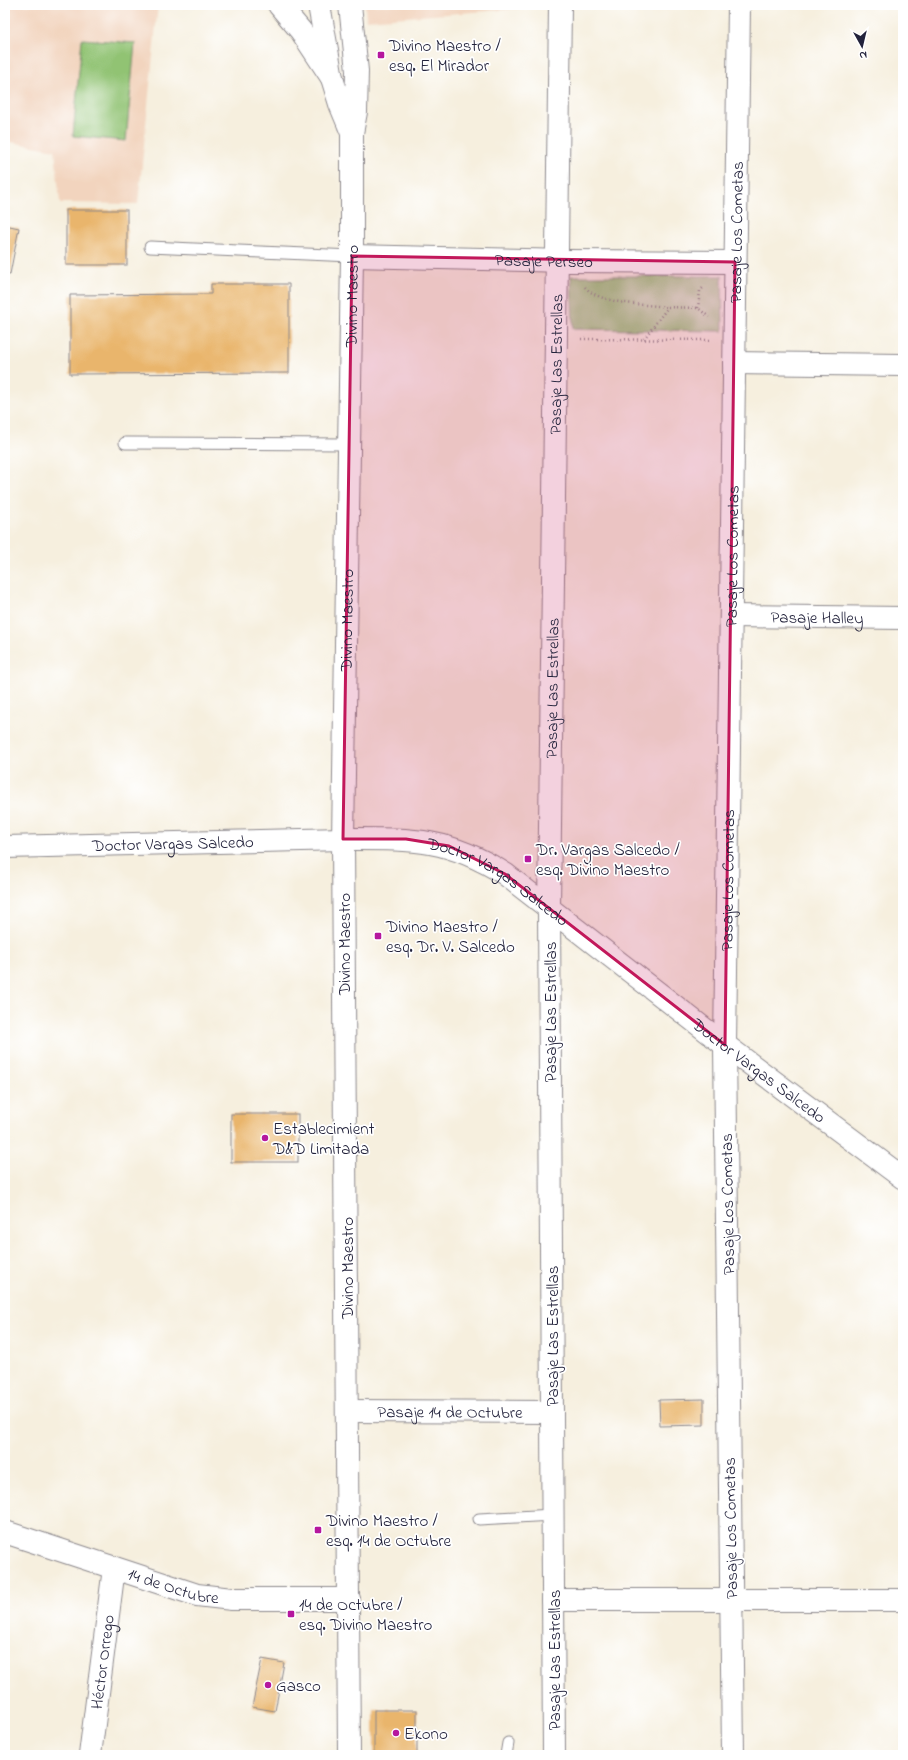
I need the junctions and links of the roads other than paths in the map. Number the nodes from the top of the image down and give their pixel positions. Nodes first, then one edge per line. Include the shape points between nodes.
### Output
1 (279, 5) edge
2 (319, 5) edge
3 (350, 5) edge
4 (560, 5) edge
5 (739, 5) edge
6 (332, 78) junction
7 (352, 133) junction
8 (150, 247) dead end
9 (352, 256) junction
10 (562, 261) junction
11 (735, 262) junction
12 (734, 363) junction
13 (903, 365) edge
14 (126, 443) dead end
15 (350, 444) junction
16 (730, 616) junction
17 (903, 618) edge
18 (344, 839) junction
19 (5, 846) edge
20 (549, 908) junction
21 (725, 1045) junction
22 (903, 1178) edge
23 (348, 1411) junction
24 (552, 1412) junction
25 (553, 1515) junction
26 (479, 1519) dead end
27 (5, 1532) edge
28 (114, 1568) junction
29 (349, 1599) junction
30 (553, 1600) junction
31 (731, 1600) junction
32 (903, 1600) edge
33 (508, 1743) dead end
34 (90, 1755) edge
35 (349, 1755) edge
36 (506, 1755) edge
37 (554, 1755) edge
38 (733, 1755) edge

1 - 6 street via 301,31
2 - 6 street, Divino Maestro
3 - 7 street, Divino Maestro via 357,71 356,112
4 - 10 street, Pasaje Las Estrellas
5 - 11 street, Pasaje Los Cometas
6 - 7 street, Divino Maestro
7 - 9 street, Divino Maestro
8 - 9 lane
9 - 10 street, Pasaje Perseo
9 - 15 street, Divino Maestro
10 - 11 street, Pasaje Perseo
10 - 20 street, Pasaje Las Estrellas via 556,338
11 - 12 street, Pasaje Los Cometas via 731,340
12 - 13 street
12 - 16 street, Pasaje Los Cometas
14 - 15 lane
15 - 18 street, Divino Maestro
16 - 17 street, Pasaje Halley
16 - 21 street, Pasaje Los Cometas
18 - 19 street, Doctor Vargas Salcedo
18 - 20 street, Doctor Vargas Salcedo via 427,841 449,846 494,867
18 - 23 street, Divino Maestro
20 - 21 street, Doctor Vargas Salcedo
20 - 24 street, Pasaje Las Estrellas
21 - 22 street, Doctor Vargas Salcedo
21 - 31 street, Pasaje Los Cometas
23 - 24 street, Pasaje 14 de Octubre
23 - 29 street, Divino Maestro
24 - 25 street, Pasaje Las Estrellas
25 - 26 lane
25 - 30 street, Pasaje Las Estrellas
27 - 28 street, 14 de Octubre
28 - 29 street, 14 de Octubre via 169,1587 215,1598
28 - 34 street, Héctor Orrego
29 - 35 street, Divino Maestro
30 - 31 street
30 - 37 street, Pasaje Las Estrellas
31 - 32 street
31 - 38 street, Pasaje Los Cometas
33 - 36 lane

